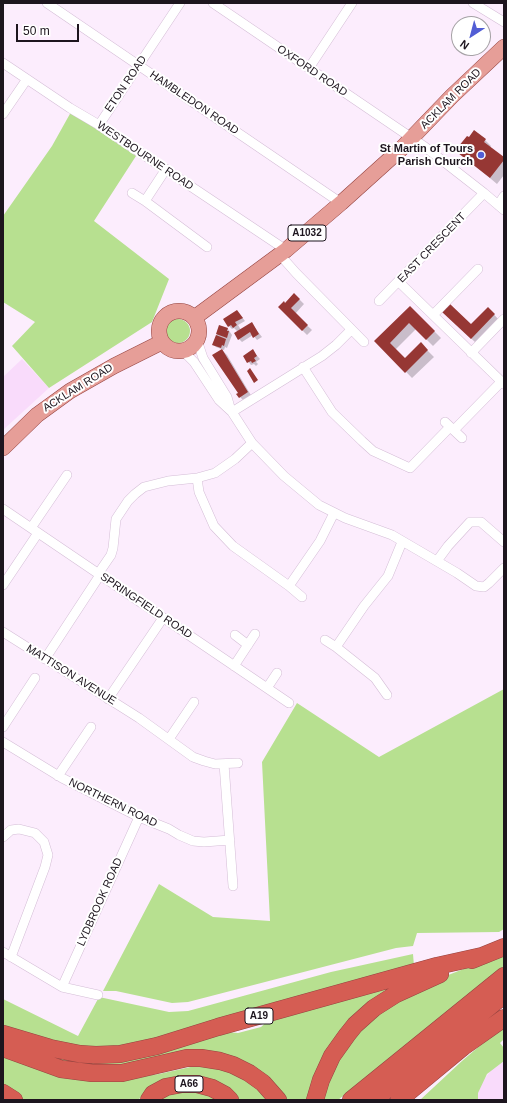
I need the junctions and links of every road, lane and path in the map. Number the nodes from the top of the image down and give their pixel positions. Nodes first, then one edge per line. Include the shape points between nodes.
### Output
1 (48, 3) edge
2 (180, 3) edge
3 (213, 3) edge
4 (352, 3) edge
5 (473, 3) edge
6 (504, 22) edge
7 (504, 47) edge
8 (3, 63) edge
9 (138, 64) junction
10 (309, 68) junction
11 (27, 79) junction
12 (3, 114) edge
13 (99, 125) junction
14 (412, 138) junction
15 (166, 169) junction
16 (132, 193) dead end
17 (484, 193) junction
18 (504, 196) edge
19 (144, 201) junction
20 (341, 203) junction
21 (501, 207) edge
22 (206, 247) dead end
23 (283, 253) junction
24 (478, 269) dead end
25 (399, 282) junction
26 (379, 301) dead end
27 (433, 315) junction
28 (194, 318) junction
29 (504, 319) edge
30 (351, 330) junction
31 (197, 340) junction
32 (162, 342) junction
33 (364, 342) dead end
34 (183, 351) junction
35 (471, 353) junction
36 (303, 367) junction
37 (502, 383) edge
38 (232, 412) junction
39 (450, 426) junction
40 (462, 438) dead end
41 (252, 442) junction
42 (3, 448) edge
43 (67, 475) dead end
44 (197, 478) junction
45 (3, 509) edge
46 (334, 513) junction
47 (34, 530) junction
48 (402, 542) junction
49 (504, 542) edge
50 (437, 561) junction
51 (504, 568) edge
52 (99, 575) junction
53 (3, 585) edge
54 (288, 586) junction
55 (302, 597) dead end
56 (163, 618) junction
57 (3, 632) edge
58 (255, 634) dead end
59 (235, 635) dead end
60 (326, 640) dead end
61 (248, 645) junction
62 (336, 647) junction
63 (45, 659) junction
64 (234, 666) junction
65 (277, 673) dead end
66 (35, 678) dead end
67 (267, 688) junction
68 (387, 695) dead end
69 (108, 699) junction
70 (194, 702) dead end
71 (289, 703) dead end
72 (3, 727) edge
73 (91, 728) dead end
74 (169, 739) junction
75 (3, 742) edge
76 (238, 763) dead end
77 (224, 764) junction
78 (58, 776) junction
79 (138, 817) junction
80 (3, 837) edge
81 (230, 840) junction
82 (232, 886) dead end
83 (504, 946) edge
84 (7, 955) edge
85 (482, 956) junction
86 (504, 976) edge
87 (62, 987) junction
88 (98, 995) dead end
89 (504, 995) edge
90 (504, 1019) edge
91 (3, 1034) edge
92 (3, 1048) edge
93 (3, 1093) edge
94 (277, 1098) edge
95 (14, 1100) edge
96 (149, 1100) edge
97 (230, 1100) edge
98 (315, 1100) edge
99 (351, 1100) edge
100 (374, 1100) edge
101 (399, 1100) edge
102 (415, 1100) edge

1 - 9 street, HAMBLEDON ROAD
2 - 9 street, ETON ROAD
3 - 10 street, OXFORD ROAD
4 - 10 street
5 - 6 street
7 - 14 main road, ACKLAM ROAD / A1032
8 - 11 street, WESTBOURNE ROAD
9 - 13 street, ETON ROAD
9 - 20 street, HAMBLEDON ROAD
10 - 14 street, OXFORD ROAD
11 - 12 street
11 - 13 street, WESTBOURNE ROAD
13 - 15 street, WESTBOURNE ROAD
14 - 17 street, OXFORD ROAD
14 - 20 main road, ACKLAM ROAD / A1032
15 - 19 street
15 - 23 street, WESTBOURNE ROAD
16 - 19 street
17 - 21 street, OXFORD ROAD
17 - 25 street, EAST CRESCENT
18 - 21 street
19 - 22 street
20 - 23 main road, ACKLAM ROAD / A1032
23 - 28 main road, ACKLAM ROAD / A1032
23 - 30 street, WESTBOURNE ROAD via 296,273
24 - 27 street
25 - 26 street, EAST CRESCENT
25 - 27 street
27 - 35 street
28 - 31 main road via 199,329
28 - 32 main road via 183,312 170,313 159,329
29 - 35 street
30 - 33 street, WESTBOURNE ROAD
30 - 36 street via 336,345
31 - 34 main road via 194,345
31 - 38 street via 203,358 227,397
32 - 34 main road via 171,349
32 - 42 main road, ACKLAM ROAD via 70,391 37,414
34 - 38 street
35 - 37 street
36 - 38 street
36 - 39 street via 332,412 356,436 373,451 410,468
37 - 39 street
38 - 41 street
39 - 40 street
41 - 44 street via 235,459 215,473
41 - 46 street via 284,476 319,505
43 - 47 street
44 - 52 street via 144,487 128,501 116,519 111,555
44 - 54 street via 199,492 214,526 233,546
45 - 47 street, SPRINGFIELD ROAD
46 - 48 street via 392,535
46 - 54 street via 320,541
47 - 52 street, SPRINGFIELD ROAD
47 - 53 street
48 - 50 street
48 - 62 street via 388,576
49 - 50 street via 481,522 470,522
50 - 51 street via 476,586 484,587
52 - 56 street, SPRINGFIELD ROAD
52 - 63 street
54 - 55 street
56 - 64 street, SPRINGFIELD ROAD
56 - 69 street
57 - 63 street, MATTISON AVENUE
58 - 61 street
59 - 61 street
60 - 62 street
61 - 64 street
62 - 68 street via 375,678
63 - 69 street, MATTISON AVENUE
64 - 67 street, SPRINGFIELD ROAD
65 - 67 street
66 - 72 street
67 - 71 street, SPRINGFIELD ROAD
69 - 74 street, MATTISON AVENUE
70 - 74 street
73 - 78 street
74 - 77 street, MATTISON AVENUE via 193,757
75 - 78 street, NORTHERN ROAD
76 - 77 street, MATTISON AVENUE
77 - 81 street
78 - 79 street, NORTHERN ROAD
79 - 81 street, NORTHERN ROAD via 193,841
79 - 87 street, LYDBROOK ROAD
80 - 84 street via 11,830 19,829 36,833 44,842 48,855
81 - 82 street
83 - 85 highway, A19
84 - 87 street
85 - 91 highway, A19 via 437,966 157,1046 120,1054 80,1054
85 - 98 highway, A19 via 407,988 374,1008 347,1035 336,1051 326,1068
86 - 99 highway
87 - 88 street
89 - 100 highway
90 - 101 highway via 463,1047
90 - 102 highway
92 - 94 highway via 60,1068 92,1073 122,1073 187,1058 220,1061 249,1073
93 - 95 highway
96 - 97 highway, A66 via 153,1094 166,1087 197,1084 212,1088

